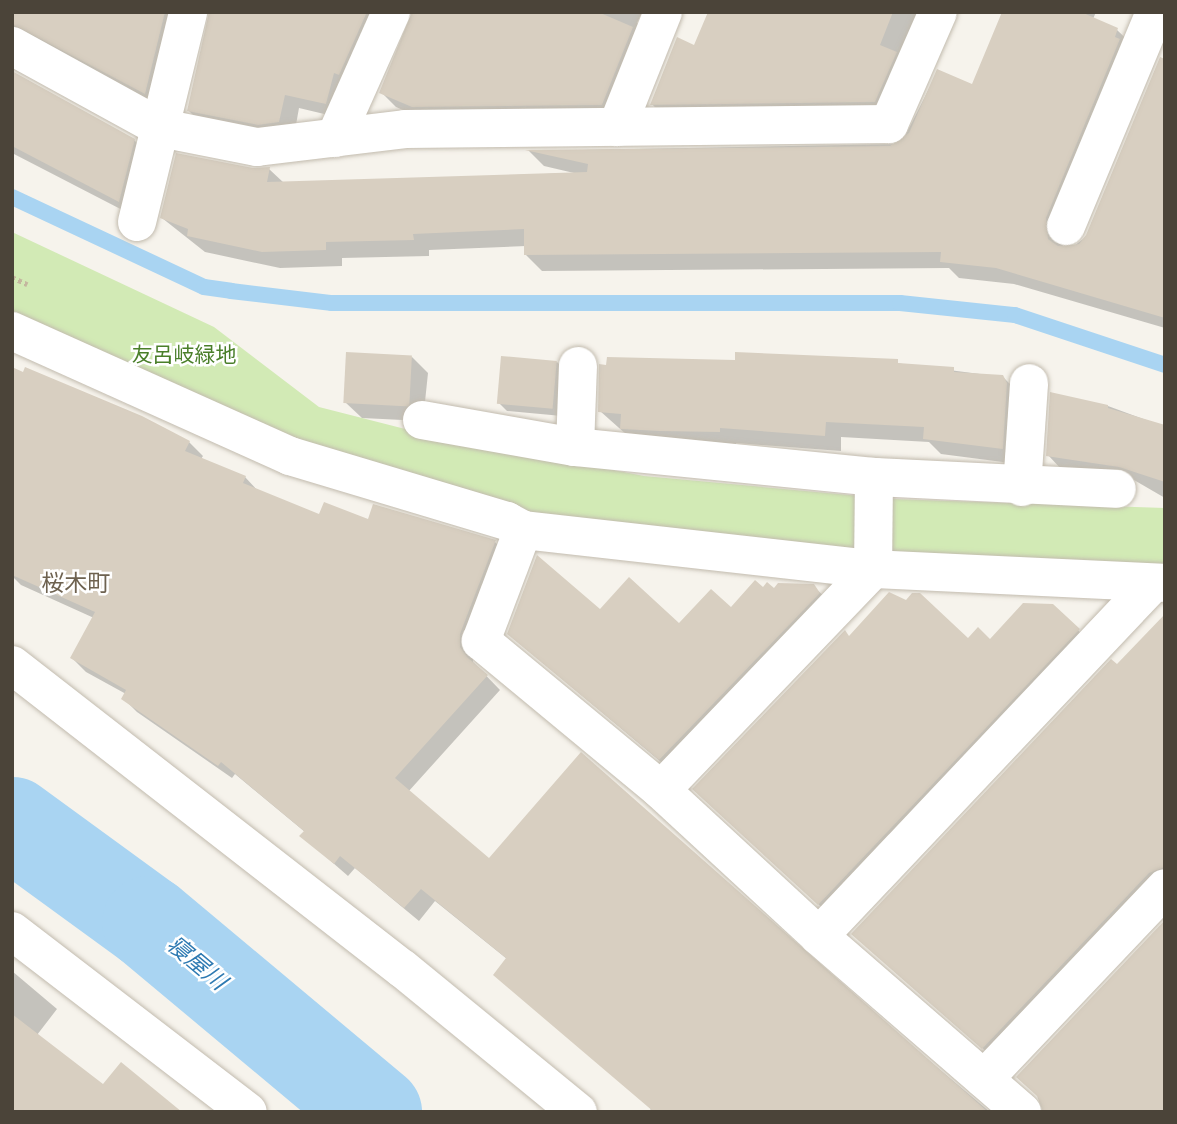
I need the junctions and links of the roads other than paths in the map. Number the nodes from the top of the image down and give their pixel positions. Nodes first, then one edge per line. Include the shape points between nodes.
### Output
1 (188, 12) edge
2 (391, 12) edge
3 (663, 12) edge
4 (938, 12) edge
5 (1155, 12) edge
6 (12, 46) edge
7 (617, 127) junction
8 (161, 128) junction
9 (335, 138) junction
10 (137, 222) dead end
11 (1066, 226) dead end
12 (12, 331) edge
13 (578, 366) dead end
14 (1030, 383) dead end
15 (422, 420) dead end
16 (575, 447) junction
17 (874, 477) junction
18 (1022, 487) junction
19 (1117, 489) dead end
20 (523, 530) junction
21 (873, 569) junction
22 (1159, 584) edge
23 (12, 665) edge
24 (661, 790) junction
25 (1165, 888) edge
26 (12, 931) edge
27 (819, 936) junction
28 (984, 1079) junction
29 (248, 1112) edge
30 (578, 1112) edge
31 (1023, 1112) edge

1 - 8 street
2 - 9 street
3 - 7 street
4 - 7 street via 889,124
5 - 11 street
6 - 8 street
7 - 9 street via 405,129
8 - 9 street via 257,147
8 - 10 street
12 - 20 street via 290,456 507,521
13 - 16 street
14 - 18 street
15 - 16 street
16 - 17 street
17 - 18 street
17 - 21 street
18 - 19 street
20 - 21 street
20 - 24 street via 481,641
21 - 22 street
21 - 24 street
22 - 27 street
23 - 30 street via 392,960
24 - 27 street
25 - 28 street
26 - 29 street
27 - 28 street
28 - 31 street

